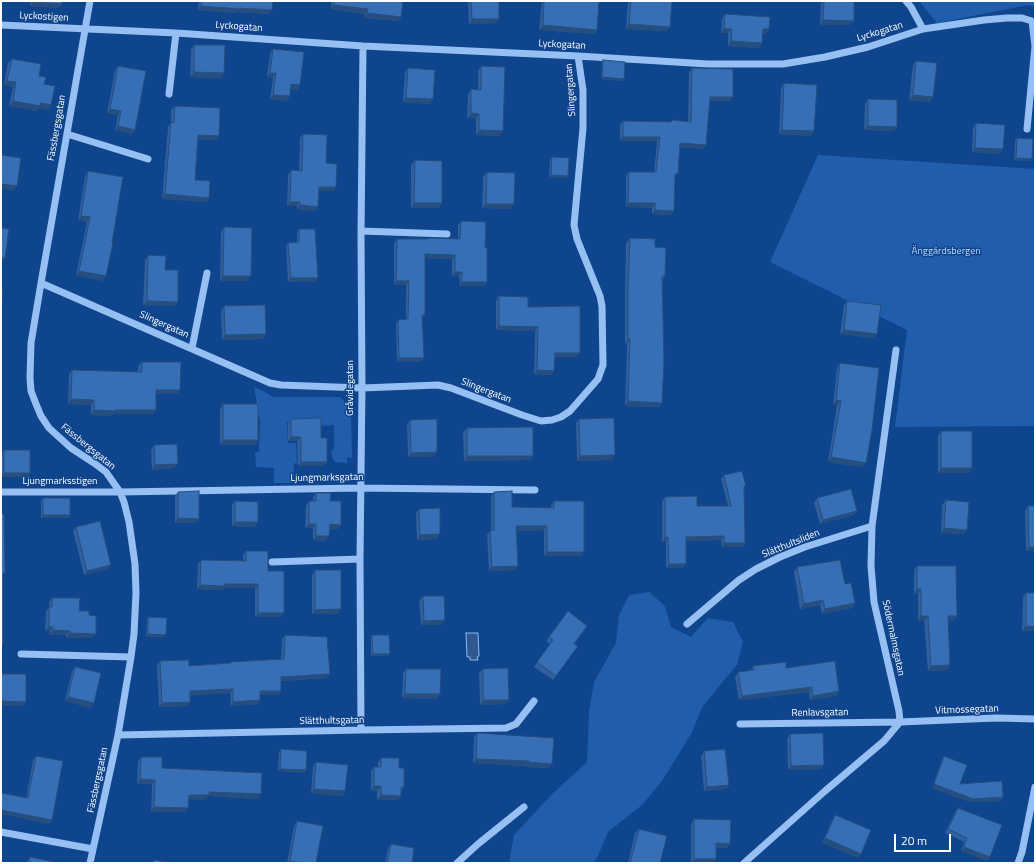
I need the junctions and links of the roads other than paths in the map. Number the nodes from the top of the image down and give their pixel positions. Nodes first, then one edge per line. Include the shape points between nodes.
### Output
1 (90, 1) edge
2 (906, 1) edge
3 (1, 25) edge
4 (85, 29) junction
5 (923, 29) junction
6 (176, 33) junction
7 (363, 46) junction
8 (578, 56) junction
9 (169, 94) dead end
10 (1027, 130) dead end
11 (67, 134) junction
12 (148, 159) dead end
13 (361, 231) junction
14 (447, 234) dead end
15 (207, 273) dead end
16 (41, 283) junction
17 (192, 348) junction
18 (896, 350) dead end
19 (362, 388) junction
20 (360, 488) junction
21 (535, 490) dead end
22 (1, 492) edge
23 (120, 492) junction
24 (872, 526) junction
25 (360, 559) junction
26 (272, 562) dead end
27 (687, 624) dead end
28 (21, 654) dead end
29 (131, 656) junction
30 (534, 701) dead end
31 (1035, 719) edge
32 (900, 722) junction
33 (740, 724) dead end
34 (361, 730) junction
35 (118, 735) junction
36 (1035, 787) edge
37 (524, 807) dead end
38 (1, 832) edge
39 (93, 849) junction
40 (90, 863) edge
41 (457, 863) edge
42 (744, 863) edge
43 (1018, 863) edge

1 - 4 street, Fässbergsgatan
2 - 5 street
3 - 4 street, Lyckostigen
4 - 6 street, Lyckogatan
4 - 11 street, Fässbergsgatan
5 - 8 street, Lyckogatan via 861,49 783,64 708,64
5 - 10 street, Lyckogatan via 1007,18 1022,18 1032,22 1035,46
6 - 7 street, Lyckogatan
6 - 9 street
7 - 8 street, Lyckogatan
7 - 13 street, Gråvidegatan
8 - 19 street, Slingergatan via 583,128 574,225 602,306 603,365 598,379 570,411 552,420 541,421 438,385
11 - 12 street
11 - 16 street, Fässbergsgatan
13 - 14 street
13 - 19 street, Gråvidegatan
15 - 17 street
16 - 17 street, Slingergatan
16 - 23 street, Fässbergsgatan via 32,343 31,391 49,428 71,448 106,472
17 - 19 street, Slingergatan via 281,385
18 - 24 street, Södermalmsgatan
19 - 20 street, Gråvidegatan
20 - 21 street, Ljungmarksgatan
20 - 23 street, Ljungmarksgatan
20 - 25 street, Gråvidegatan
22 - 23 street, Ljungmarksstigen
23 - 29 street, Fässbergsgatan via 129,522 135,564 136,593
24 - 27 street, Slätthultsliden via 804,547 756,569
24 - 32 street, Södermalmsgatan via 871,566 874,602
25 - 26 street
25 - 34 street, Gråvidegatan
28 - 29 street
29 - 35 street, Fässbergsgatan
30 - 34 street, Slätthultsgatan via 516,724 506,728
31 - 32 street, Vitmossegatan
32 - 33 street, Renlavsgatan
32 - 42 street via 884,741
34 - 35 street, Slätthultsgatan
35 - 39 street, Fässbergsgatan
36 - 43 street
37 - 41 street
38 - 39 street
39 - 40 street, Fässbergsgatan

